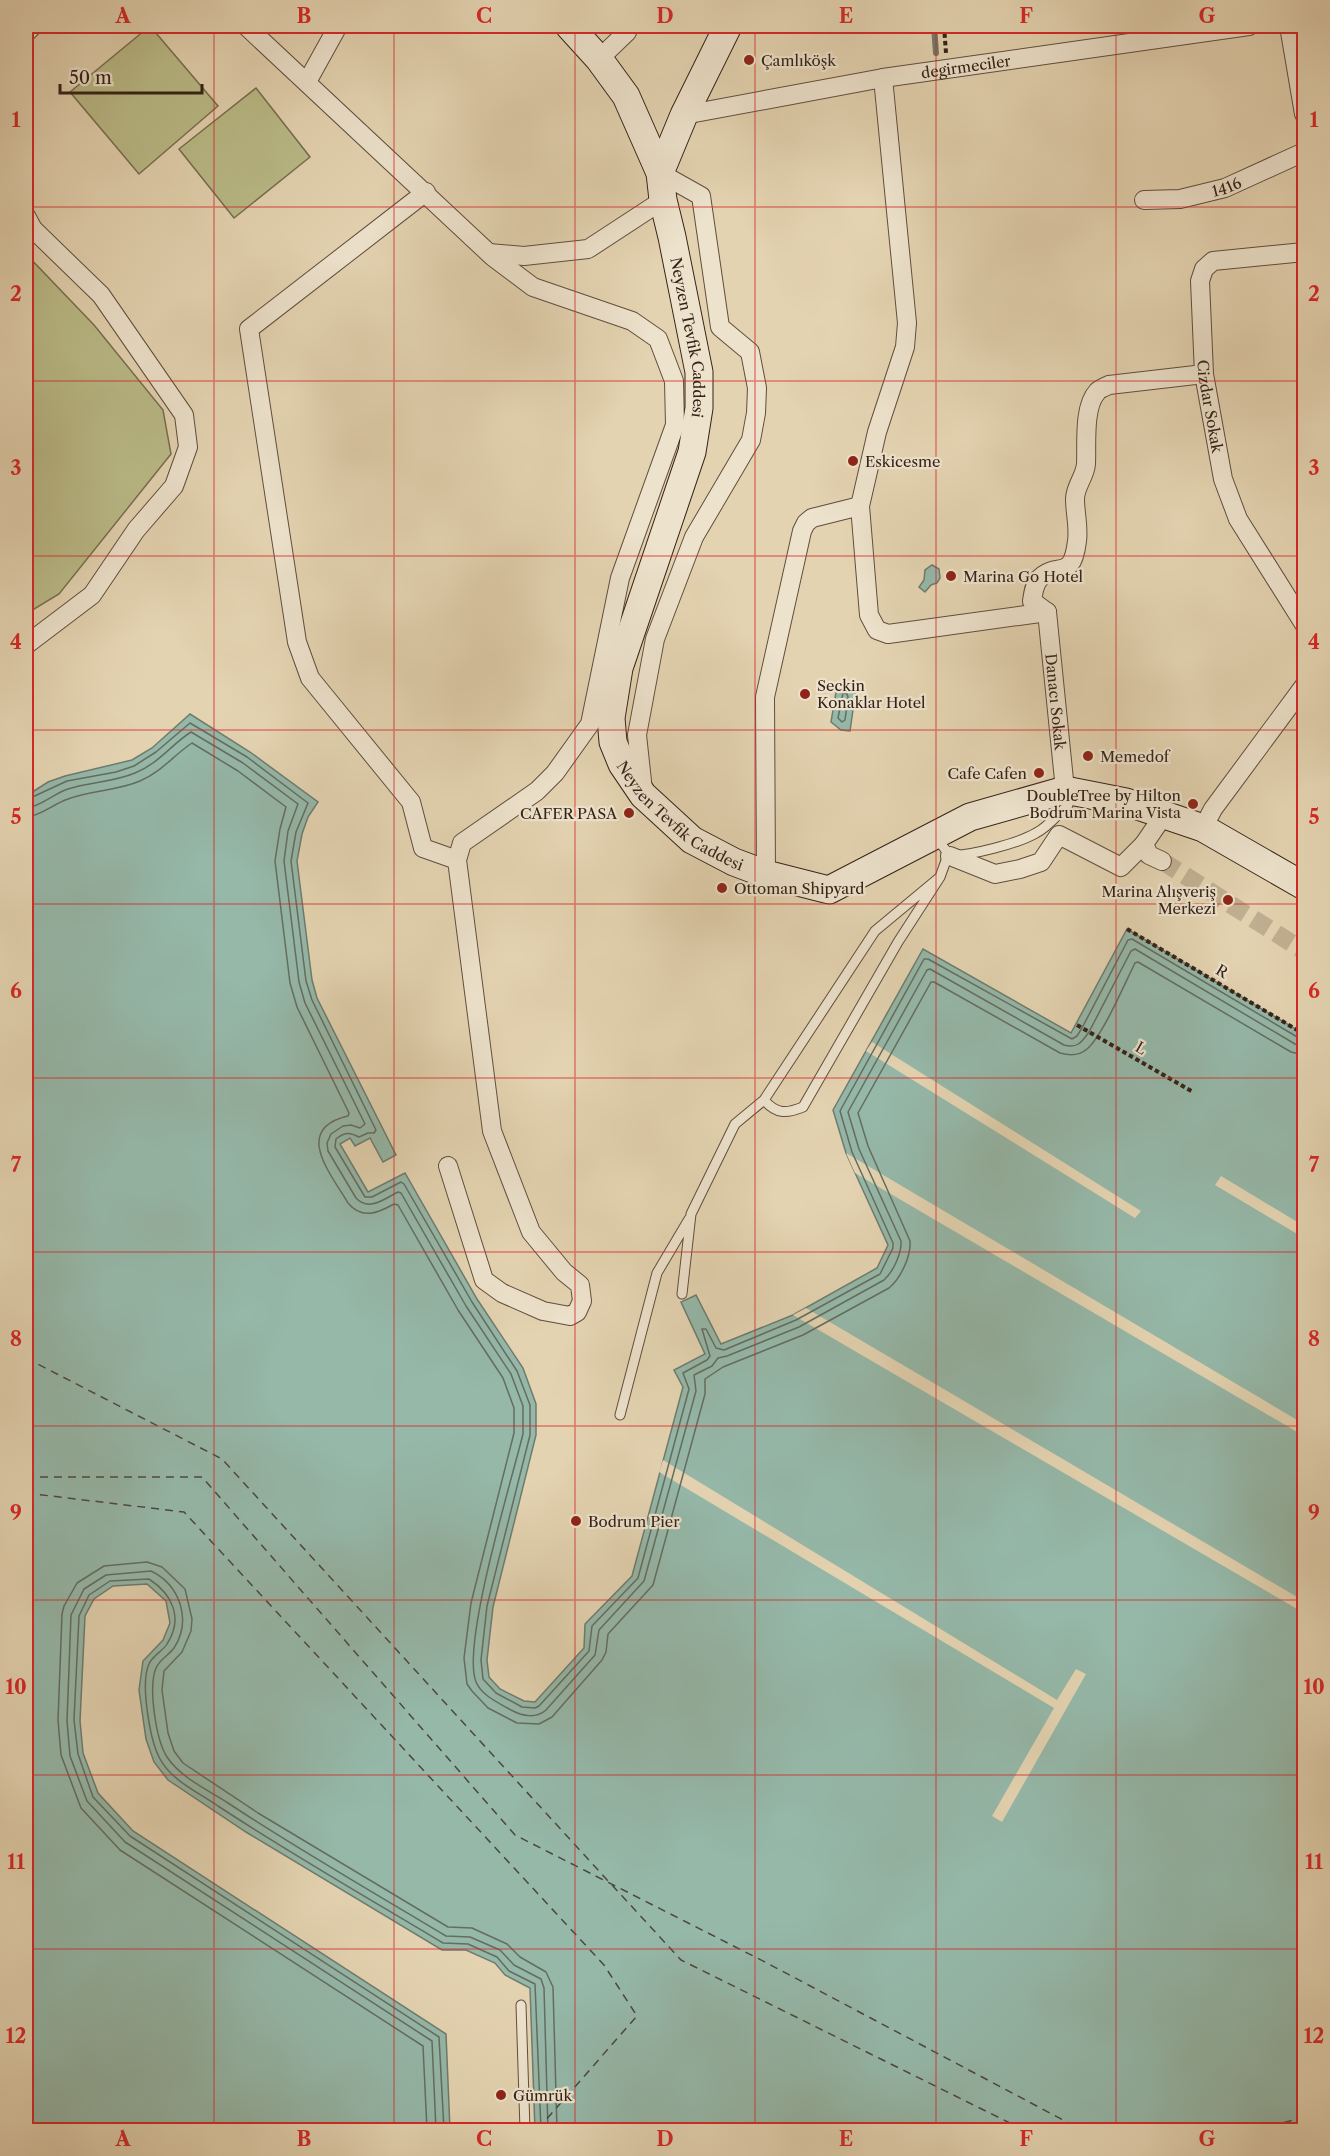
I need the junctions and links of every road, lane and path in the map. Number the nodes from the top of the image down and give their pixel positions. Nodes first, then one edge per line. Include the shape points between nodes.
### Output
1 (33, 26) edge
2 (246, 26) edge
3 (338, 26) edge
4 (569, 26) edge
5 (629, 26) edge
6 (729, 26) edge
7 (944, 26) edge
8 (1249, 26) edge
9 (1289, 26) edge
10 (26, 33) edge
11 (599, 59) junction
12 (947, 69) junction
13 (883, 78) junction
14 (307, 82) junction
15 (1305, 114) edge
16 (684, 116) junction
17 (1305, 152) edge
18 (660, 173) junction
19 (426, 192) junction
20 (663, 200) junction
21 (1144, 200) dead end
22 (26, 216) edge
23 (1305, 252) edge
24 (489, 253) junction
25 (1204, 374) junction
26 (860, 506) junction
27 (1047, 612) junction
28 (1305, 624) edge
29 (26, 645) edge
30 (1305, 686) edge
31 (1067, 791) junction
32 (644, 795) junction
33 (1159, 822) dead end
34 (1203, 828) junction
35 (1144, 844) junction
36 (944, 849) junction
37 (457, 860) junction
38 (1162, 861) tunnel mouth
39 (766, 874) junction
40 (940, 877) junction
41 (1305, 886) edge
42 (1127, 929) dead end
43 (1077, 1025) dead end
44 (1305, 1034) edge
45 (1193, 1092) dead end
46 (764, 1100) junction
47 (448, 1166) dead end
48 (692, 1214) junction
49 (682, 1294) dead end
50 (620, 1415) dead end
51 (521, 2005) dead end
52 (525, 2130) edge

1 - 10 street
2 - 14 street
3 - 14 street
4 - 11 main road
5 - 11 street
6 - 16 main road
7 - 12 path
8 - 12 street, degirmeciler
9 - 15 street
11 - 18 main road via 626,96
12 - 13 street, degirmeciler
13 - 16 street, degirmeciler
13 - 26 street via 907,323 904,347 877,432
14 - 19 street
16 - 18 main road
17 - 21 street, 1416 via 1225,188 1180,199
18 - 20 main road, Neyzen Tevfik Caddesi
18 - 32 street via 701,196 720,327 750,352 757,388 751,440 694,537 655,639 637,735
19 - 24 street
19 - 37 street via 249,329 297,642 310,678 411,802 423,848
20 - 24 street via 588,249 524,256
20 - 32 main road, Neyzen Tevfik Caddesi via 699,372 699,408 692,452 619,668 611,718 613,742 622,765
22 - 29 street via 33,229 101,295 184,416 188,447 174,486 136,530 92,595
23 - 25 street, Cizdar Sokak via 1213,261 1204,269 1200,280
24 - 37 street via 533,287 632,321 657,339 674,381 675,425 620,578 590,724 555,773 537,791 462,843
25 - 27 street via 1108,385 1097,392 1090,403 1086,465 1075,499 1075,558 1064,570 1048,573 1035,585 1032,601
25 - 28 street, Cizdar Sokak via 1223,479 1238,519
26 - 27 street via 869,615 877,630 888,634
26 - 39 street via 812,518 802,531 765,697
27 - 31 street, Danacı Sokak
30 - 34 street
31 - 34 main road, Neyzen Tevfik Caddesi via 1126,802
31 - 36 main road, Neyzen Tevfik Caddesi via 970,817
31 - 36 lane via 1068,805 1037,833 966,856
32 - 39 main road, Neyzen Tevfik Caddesi via 692,840
33 - 35 street
34 - 41 main road, Neyzen Tevfik Caddesi
35 - 36 street via 1121,867 1059,835 1041,862 995,874
35 - 38 street via 1149,855
36 - 39 main road, Neyzen Tevfik Caddesi via 829,890
36 - 40 lane
37 - 47 street via 492,1131 531,1232 580,1285 582,1301 578,1312 570,1316 543,1311 502,1293 484,1280
40 - 46 lane via 875,931
40 - 46 lane via 803,1107 789,1113 771,1108
42 - 44 path, R
43 - 45 path, L
46 - 48 lane via 735,1124
48 - 49 lane
48 - 50 lane via 657,1273
51 - 52 lane

